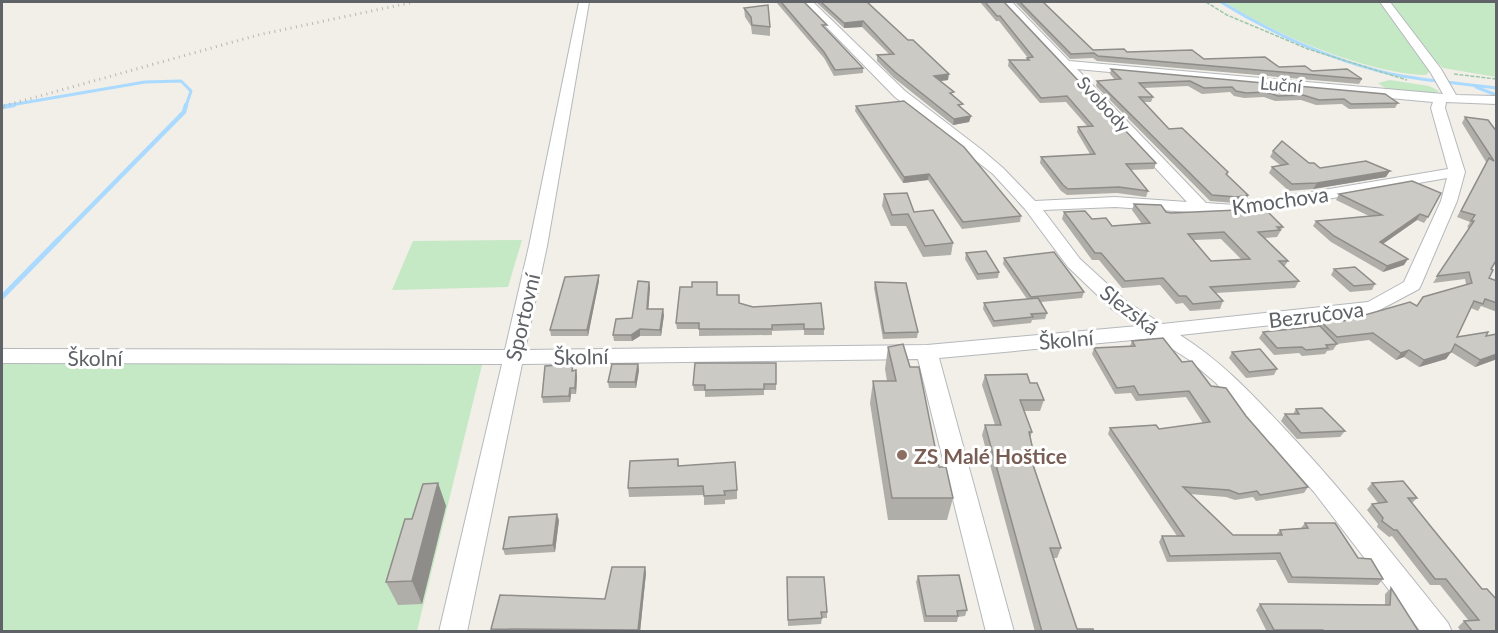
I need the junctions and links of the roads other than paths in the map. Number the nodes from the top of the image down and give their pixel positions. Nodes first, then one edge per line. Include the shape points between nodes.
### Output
1 (584, 2) edge
2 (807, 2) edge
3 (1007, 2) edge
4 (1384, 2) edge
5 (1066, 64) junction
6 (1443, 86) junction
7 (1497, 99) edge
8 (1457, 172) junction
9 (1031, 206) junction
10 (1201, 207) junction
11 (1159, 331) junction
12 (927, 352) junction
13 (2, 356) edge
14 (513, 357) junction
15 (453, 632) edge
16 (1000, 632) edge
17 (1438, 632) edge

1 - 14 street, Sportovní
2 - 9 street, Slezská via 900,94 977,153
3 - 5 street, Svobody
4 - 6 street
5 - 6 street, Luční
5 - 10 street, Svobody
6 - 7 street, Luční
6 - 8 street via 1438,108
8 - 10 street, Kmochova via 1235,210
8 - 11 street, Bezručova via 1449,201 1412,285 1372,308
9 - 10 street, Kmochova via 1115,202
9 - 11 street, Slezská via 1074,263 1120,306
11 - 12 street, Školní
11 - 17 street, Slezská via 1224,378 1323,485
12 - 14 street, Školní
12 - 16 street
13 - 14 street, Školní
14 - 15 street, Sportovní

